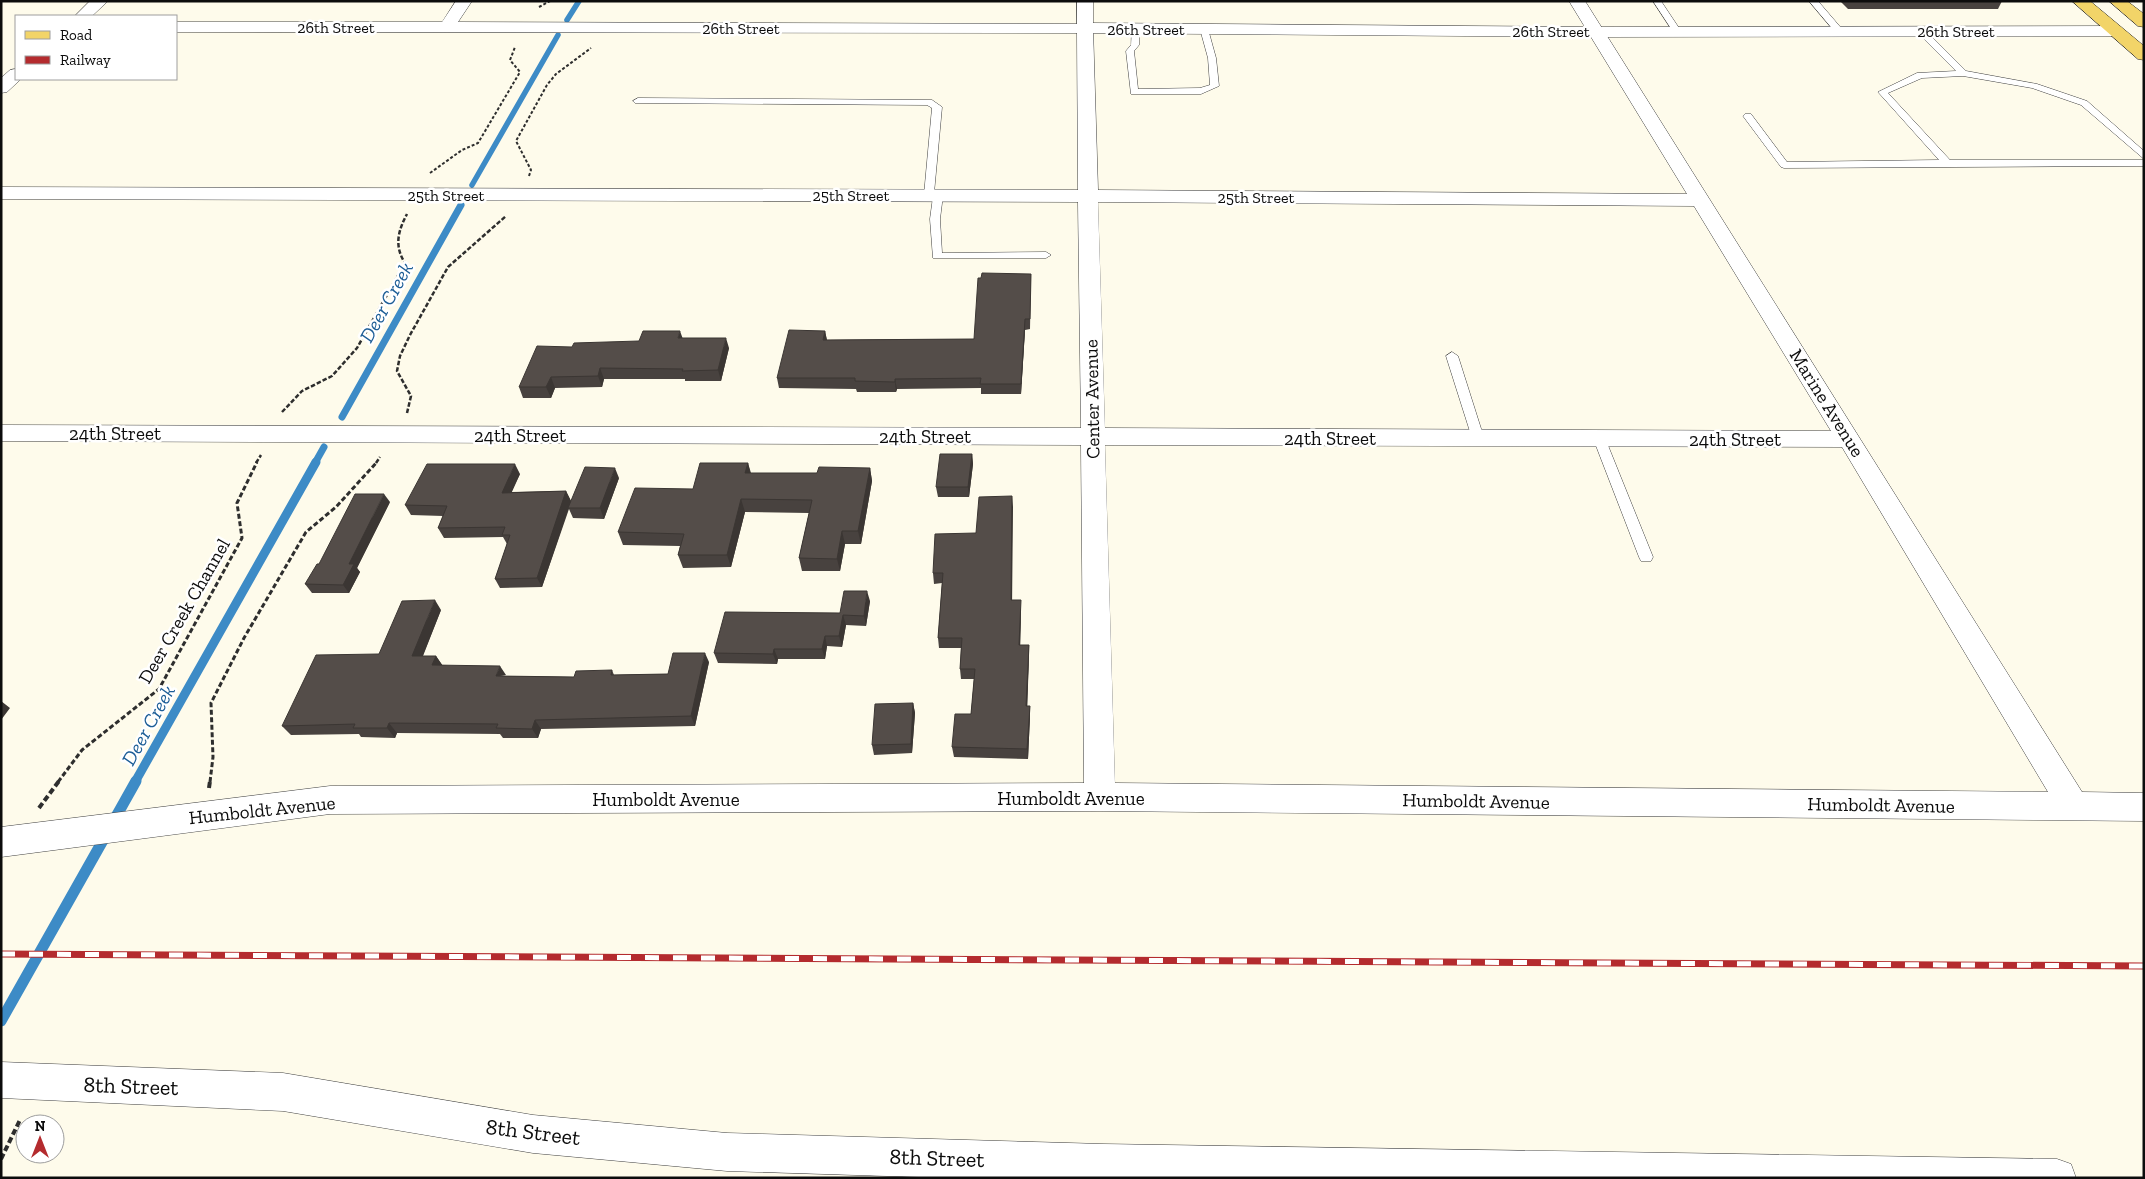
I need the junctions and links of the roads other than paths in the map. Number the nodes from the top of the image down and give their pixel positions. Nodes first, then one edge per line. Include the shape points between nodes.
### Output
1 (100, 1) edge
2 (464, 1) edge
3 (1085, 1) edge
4 (1577, 1) edge
5 (1657, 1) edge
6 (1813, 1) edge
7 (2080, 1) edge
8 (2117, 1) edge
9 (84, 15) edge
10 (2144, 22) edge
11 (178, 27) edge
12 (446, 28) junction
13 (1085, 28) junction
14 (1135, 29) junction
15 (1204, 29) junction
16 (1677, 31) junction
17 (1839, 31) junction
18 (1921, 31) junction
19 (2115, 31) junction
20 (1595, 32) junction
21 (2144, 54) edge
22 (1963, 73) junction
23 (15, 75) edge
24 (1, 88) edge
25 (638, 101) dead end
26 (1748, 116) dead end
27 (2144, 156) edge
28 (1947, 163) junction
29 (2144, 163) edge
30 (1, 193) edge
31 (933, 195) junction
32 (1088, 196) junction
33 (1701, 200) junction
34 (1046, 255) dead end
35 (1452, 356) dead end
36 (1, 433) edge
37 (1092, 436) junction
38 (1478, 438) junction
39 (1599, 438) junction
40 (1849, 439) junction
41 (1646, 557) dead end
42 (1100, 797) junction
43 (2074, 807) junction
44 (2144, 807) edge
45 (12, 841) edge
46 (1, 1080) edge
47 (1104, 1170) edge
48 (2013, 1177) edge
49 (2056, 1178) edge

1 - 9 street
2 - 12 street
3 - 13 street, Center Avenue
4 - 20 street, Marine Avenue
5 - 16 lane
6 - 17 lane
7 - 19 main road
8 - 10 main road
11 - 12 street, 26th Street
12 - 13 street, 26th Street
13 - 14 street, 26th Street
13 - 32 street, Center Avenue
14 - 15 street, 26th Street
14 - 15 lane via 1135,45 1130,51 1134,92 1201,91 1215,86
15 - 20 street, 26th Street
16 - 17 street, 26th Street
16 - 20 street, 26th Street
17 - 18 street, 26th Street
18 - 19 street, 26th Street
18 - 22 lane
19 - 21 main road
20 - 33 street, Marine Avenue
22 - 27 lane via 2034,86 2084,103
22 - 28 lane via 1920,75 1882,92
23 - 24 street
25 - 31 lane via 929,102 937,107
26 - 28 lane via 1784,165
28 - 29 lane
30 - 31 street, 25th Street
31 - 32 street, 25th Street
31 - 34 lane via 937,256
32 - 33 street, 25th Street
32 - 37 street, Center Avenue
33 - 40 street, Marine Avenue
35 - 38 lane
36 - 37 street, 24th Street
37 - 38 street, 24th Street
37 - 42 street, Center Avenue
38 - 39 street, 24th Street
39 - 40 street, 24th Street
39 - 41 lane
40 - 43 street, Marine Avenue
42 - 43 street, Humboldt Avenue
42 - 45 street, Humboldt Avenue via 330,800
43 - 44 street, Humboldt Avenue
46 - 47 street, 8th Street via 283,1092 533,1134 727,1152
47 - 48 street, 8th Street
48 - 49 street, 8th Street

